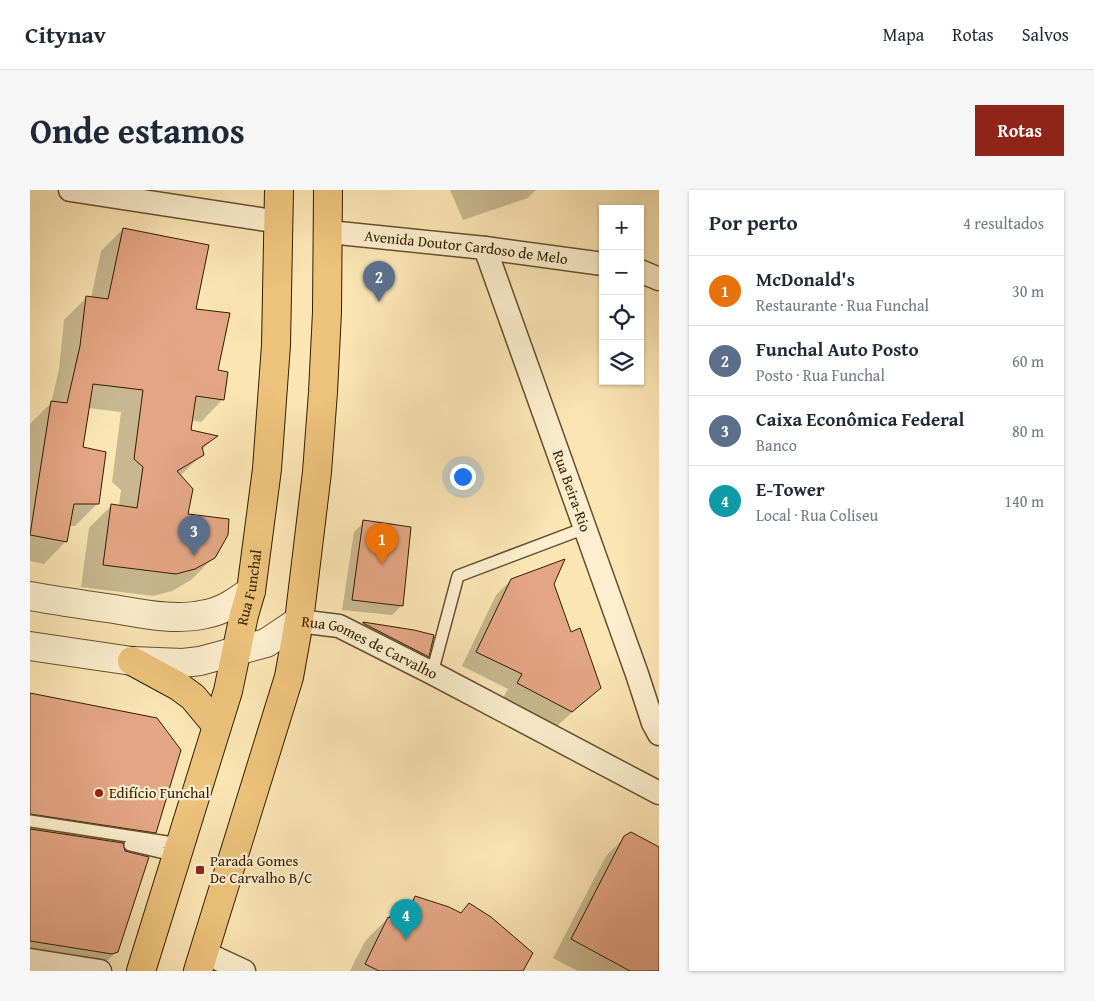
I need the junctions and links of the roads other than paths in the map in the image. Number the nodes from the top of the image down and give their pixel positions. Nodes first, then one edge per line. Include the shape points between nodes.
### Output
1 (70, 190) edge
2 (279, 190) edge
3 (328, 190) edge
4 (280, 222) junction
5 (328, 232) junction
6 (484, 248) junction
7 (599, 263) edge
8 (644, 273) edge
9 (659, 279) edge
10 (585, 528) junction
11 (251, 591) junction
12 (30, 596) edge
13 (299, 621) junction
14 (30, 646) edge
15 (237, 651) junction
16 (132, 661) junction
17 (432, 672) junction
18 (217, 726) junction
19 (659, 734) edge
20 (659, 793) edge
21 (30, 821) edge
22 (30, 826) edge
23 (179, 850) junction
24 (30, 960) edge
25 (201, 961) edge
26 (100, 971) edge
27 (141, 971) edge
28 (244, 971) edge

1 - 4 street
2 - 4 main road, Rua Funchal
3 - 5 main road
4 - 11 main road, Rua Funchal via 267,469
5 - 6 street, Avenida Doutor Cardoso de Melo
5 - 13 main road via 323,392
6 - 7 street, Avenida Doutor Cardoso de Melo
6 - 10 street, Rua Beira-Rio
8 - 9 street
10 - 17 lane via 458,576
10 - 19 street, Rua Beira-Rio
11 - 12 street via 222,609 182,616 155,616
11 - 15 main road, Rua Funchal
13 - 15 street, Rua Gomes de Carvalho via 266,643
13 - 17 street, Rua Gomes de Carvalho via 339,626
13 - 25 main road via 290,676
14 - 16 street, Rua Gomes de Carvalho
15 - 16 street, Rua Gomes de Carvalho via 192,662
15 - 18 main road, Rua Funchal
16 - 18 main road via 193,697
17 - 20 street, Rua Gomes de Carvalho
18 - 23 main road, Rua Funchal
21 - 23 lane
22 - 23 lane via 151,849
23 - 27 main road, Rua Funchal
24 - 26 street
25 - 28 street

